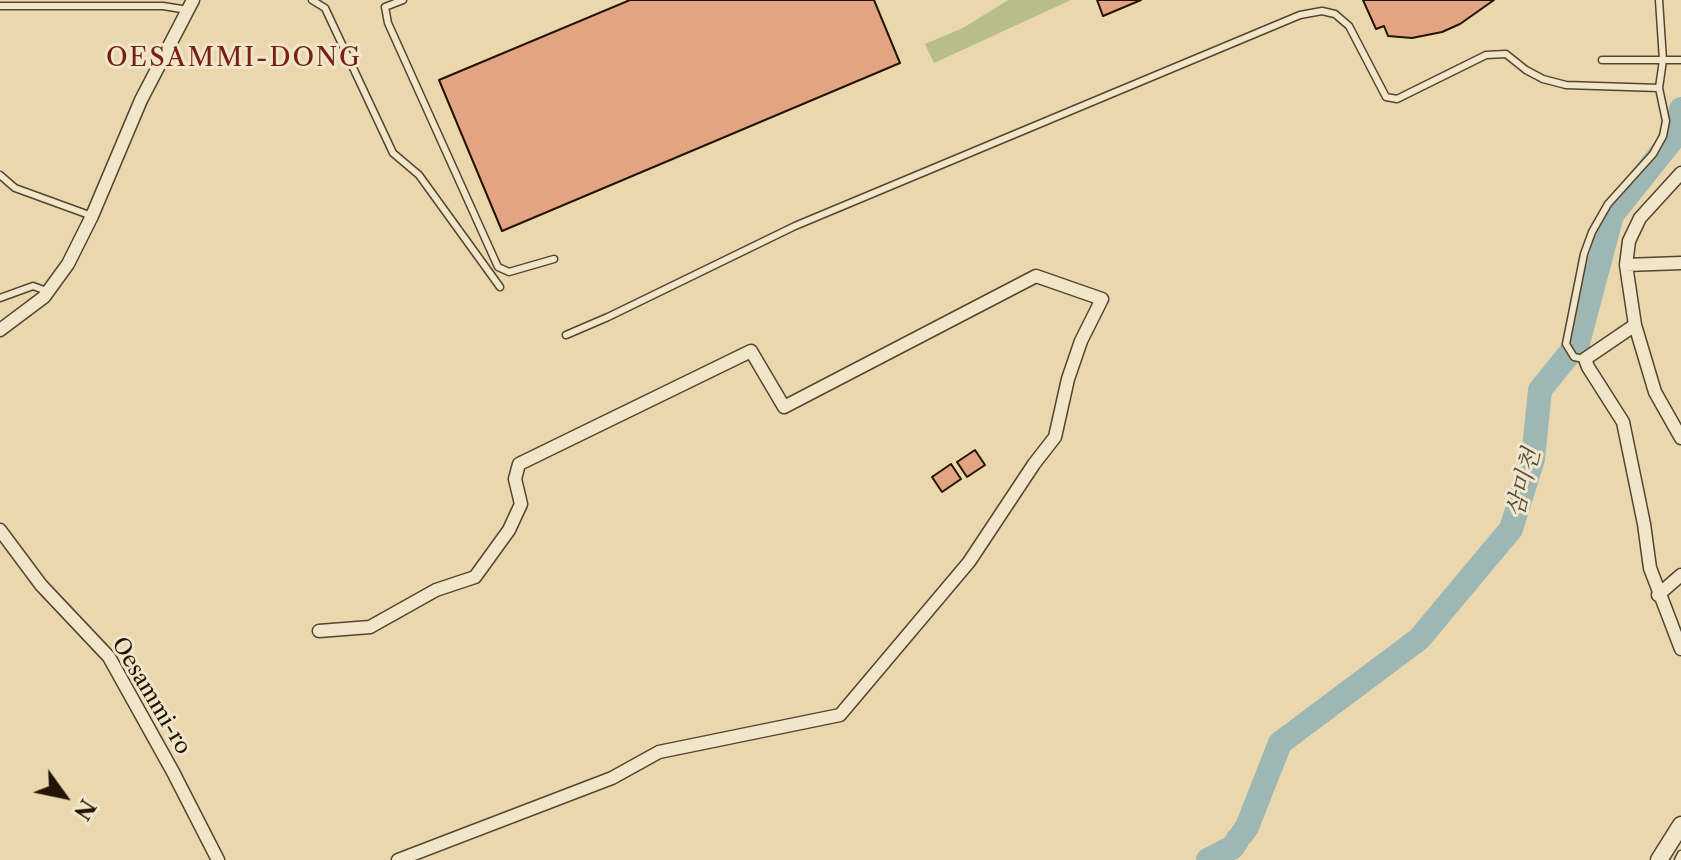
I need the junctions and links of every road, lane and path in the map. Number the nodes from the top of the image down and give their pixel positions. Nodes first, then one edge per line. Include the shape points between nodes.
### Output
1 (312, 0) edge
2 (403, 0) edge
3 (1659, 0) edge
4 (190, 5) edge
5 (0, 6) edge
6 (1602, 60) dead end
7 (1667, 60) junction
8 (1681, 60) edge
9 (1659, 88) junction
10 (1681, 173) edge
11 (0, 175) edge
12 (92, 216) junction
13 (554, 259) dead end
14 (1681, 263) edge
15 (1626, 265) junction
16 (500, 287) dead end
17 (49, 292) junction
18 (0, 298) edge
19 (1635, 325) junction
20 (0, 330) edge
21 (566, 335) dead end
22 (1580, 358) junction
23 (1681, 438) edge
24 (0, 530) edge
25 (1681, 575) edge
26 (1658, 595) junction
27 (319, 631) dead end
28 (1681, 649) edge
29 (1681, 825) edge
30 (1681, 854) edge
31 (218, 860) edge
32 (398, 860) edge
33 (1659, 860) edge
34 (1678, 860) edge

1 - 16 lane via 325,8 393,153 419,175
2 - 13 lane via 385,7 388,23 498,267 509,272
3 - 7 lane
4 - 5 lane
4 - 12 street via 141,100
6 - 7 lane
7 - 8 lane
7 - 9 lane
9 - 21 lane via 1566,85 1543,79 1506,54 1486,55 1397,99 1386,97 1349,26 1322,11 1300,15 795,226
9 - 22 lane via 1666,121 1663,136 1608,204 1592,232 1575,288 1566,344
10 - 15 street via 1640,218
11 - 12 lane via 15,188
12 - 17 street
14 - 15 street
15 - 19 street
17 - 18 lane via 33,286
17 - 20 street
19 - 22 street
19 - 23 street via 1655,392
22 - 26 street via 1623,422
24 - 31 street, Oesammi-ro via 41,585 109,657
25 - 26 street
26 - 28 street
27 - 32 street via 370,627 436,590 475,577 521,504 515,479 519,464 751,351 784,407 1036,276 1102,299 1068,379 1055,437 969,562 840,715 659,752 612,778
29 - 33 street
30 - 34 lane

